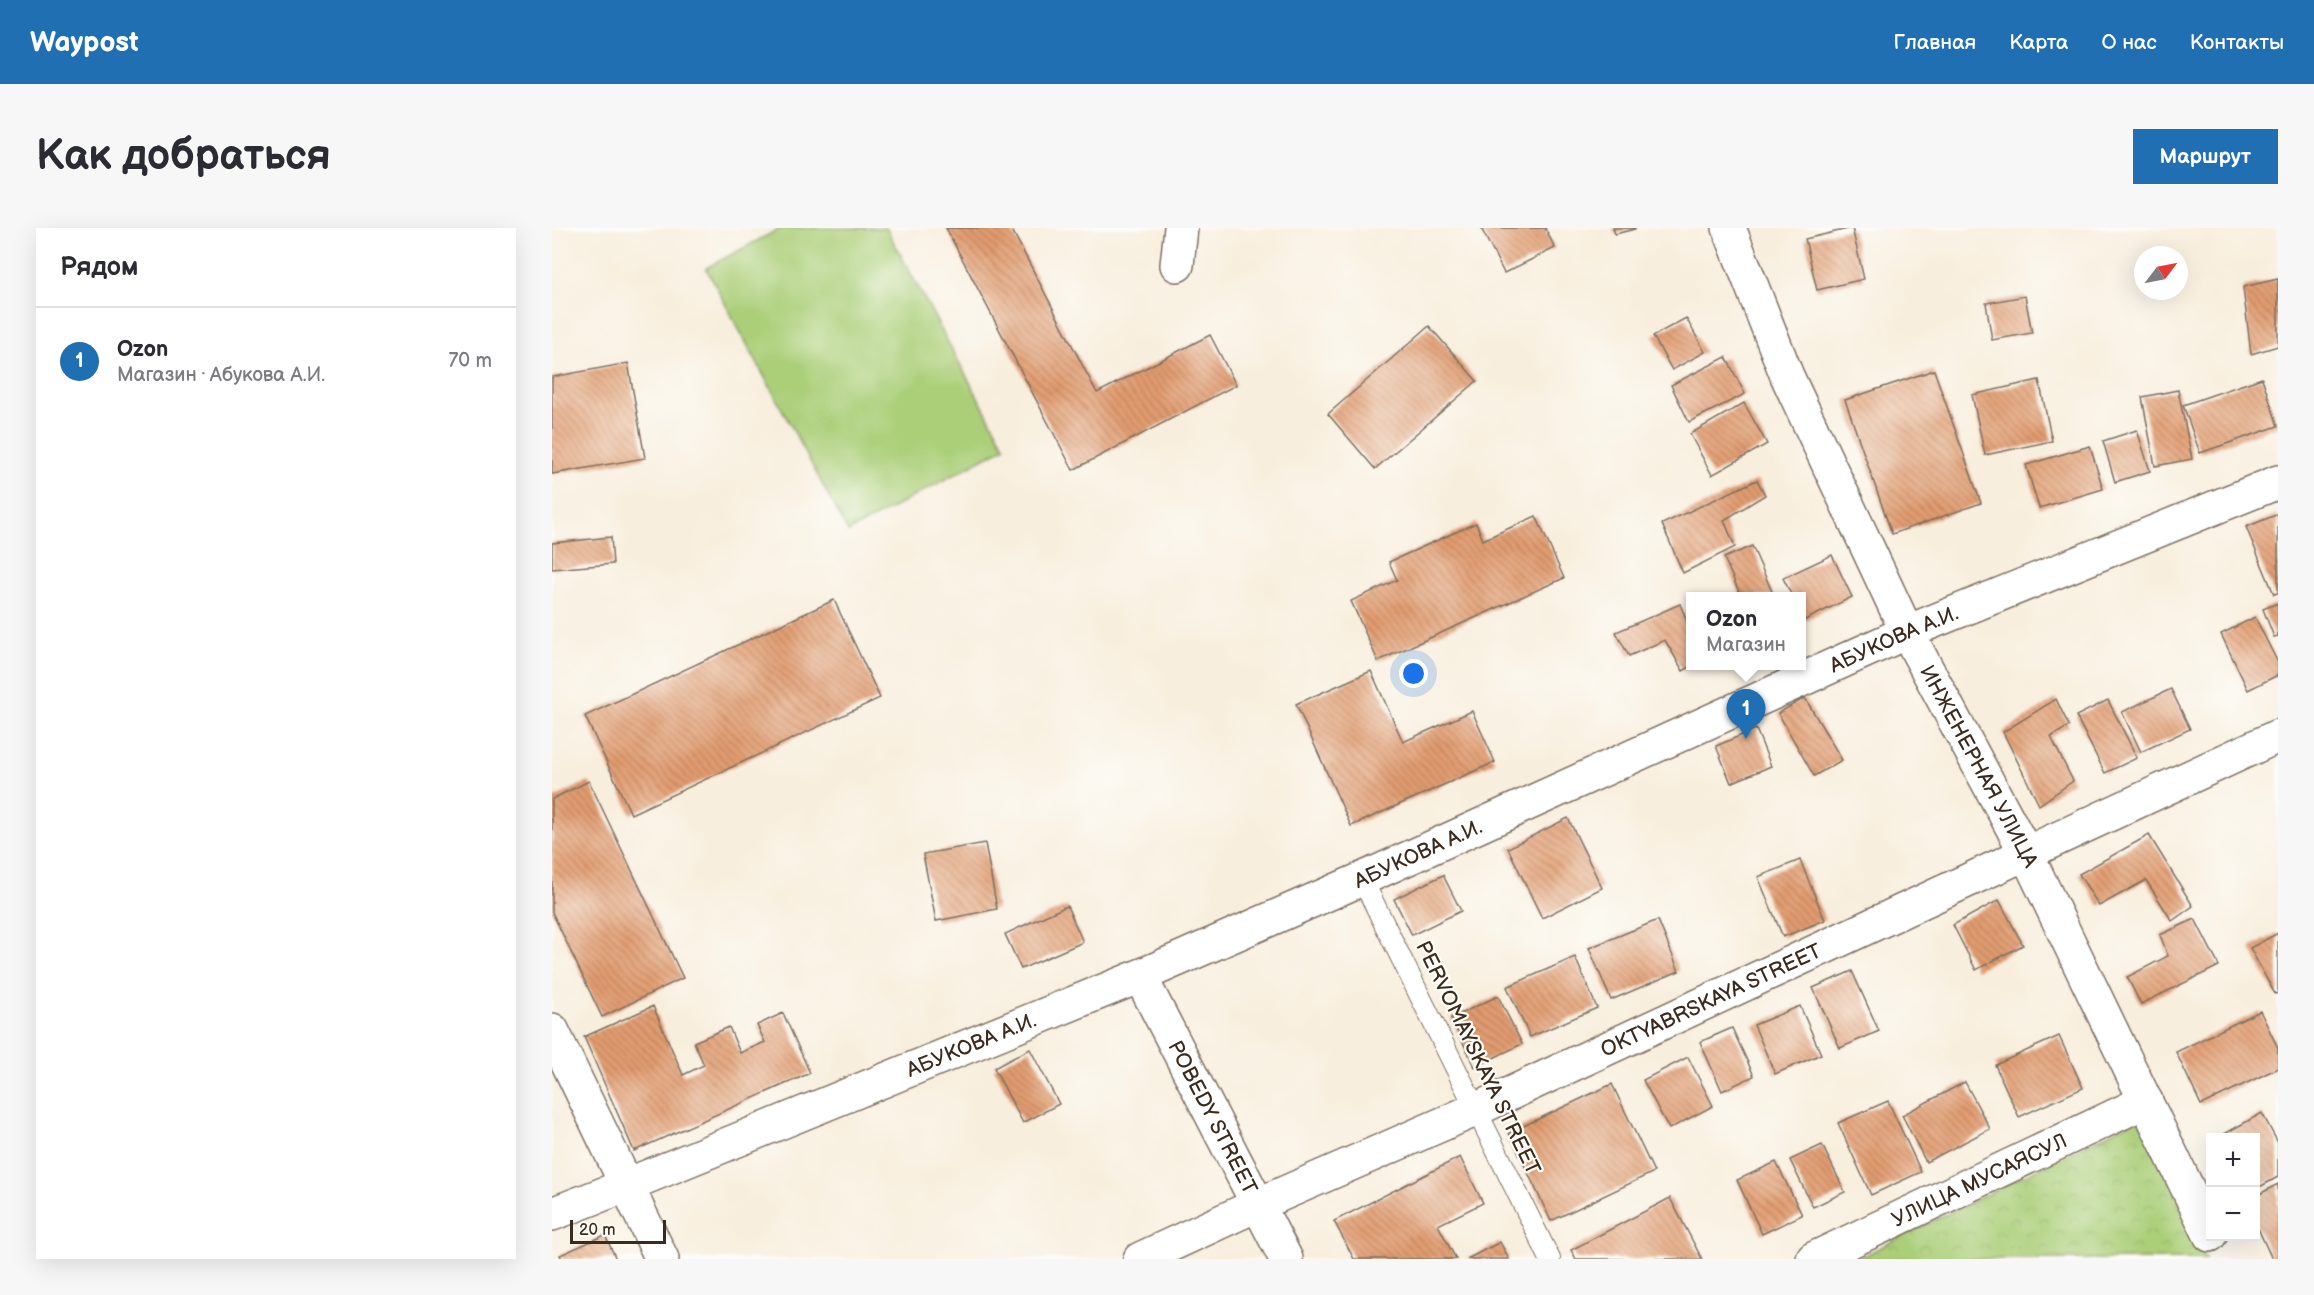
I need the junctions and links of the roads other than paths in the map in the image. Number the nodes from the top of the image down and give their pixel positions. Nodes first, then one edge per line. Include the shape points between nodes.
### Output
1 (1181, 228) edge
2 (1729, 228) edge
3 (1177, 265) dead end
4 (2278, 482) edge
5 (1907, 632) junction
6 (2278, 736) edge
7 (2027, 855) junction
8 (1362, 879) junction
9 (1140, 976) junction
10 (552, 1030) edge
11 (2146, 1101) junction
12 (1477, 1109) junction
13 (627, 1185) junction
14 (1258, 1204) junction
15 (552, 1214) edge
16 (2206, 1225) edge
17 (2214, 1241) edge
18 (662, 1259) edge
19 (1140, 1259) edge
20 (1286, 1259) edge
21 (1550, 1259) edge
22 (1813, 1259) edge
23 (2222, 1259) edge

1 - 3 street
2 - 5 street, ИНЖЕНЕРНАЯ УЛИЦА via 1787,376
4 - 5 street, АБУКОВА А.И.
5 - 7 street, ИНЖЕНЕРНАЯ УЛИЦА
5 - 8 street, АБУКОВА А.И.
6 - 7 street, OKTYABRSKAYA STREET
7 - 11 street, ИНЖЕНЕРНАЯ УЛИЦА
7 - 12 street, OKTYABRSKAYA STREET
8 - 9 street, АБУКОВА А.И.
8 - 12 lane, PERVOMAYSKAYA STREET
9 - 13 street, АБУКОВА А.И.
9 - 14 street, POBEDY STREET
10 - 13 street
11 - 16 street, ИНЖЕНЕРНАЯ УЛИЦА
11 - 22 street, УЛИЦА МУСАЯСУЛ
12 - 14 street, OKTYABRSKAYA STREET
12 - 21 lane, PERVOMAYSKAYA STREET
13 - 15 street, АБУКОВА А.И.
13 - 18 street
14 - 19 street, OKTYABRSKAYA STREET
14 - 20 street, POBEDY STREET
17 - 23 street, ИНЖЕНЕРНАЯ УЛИЦА

